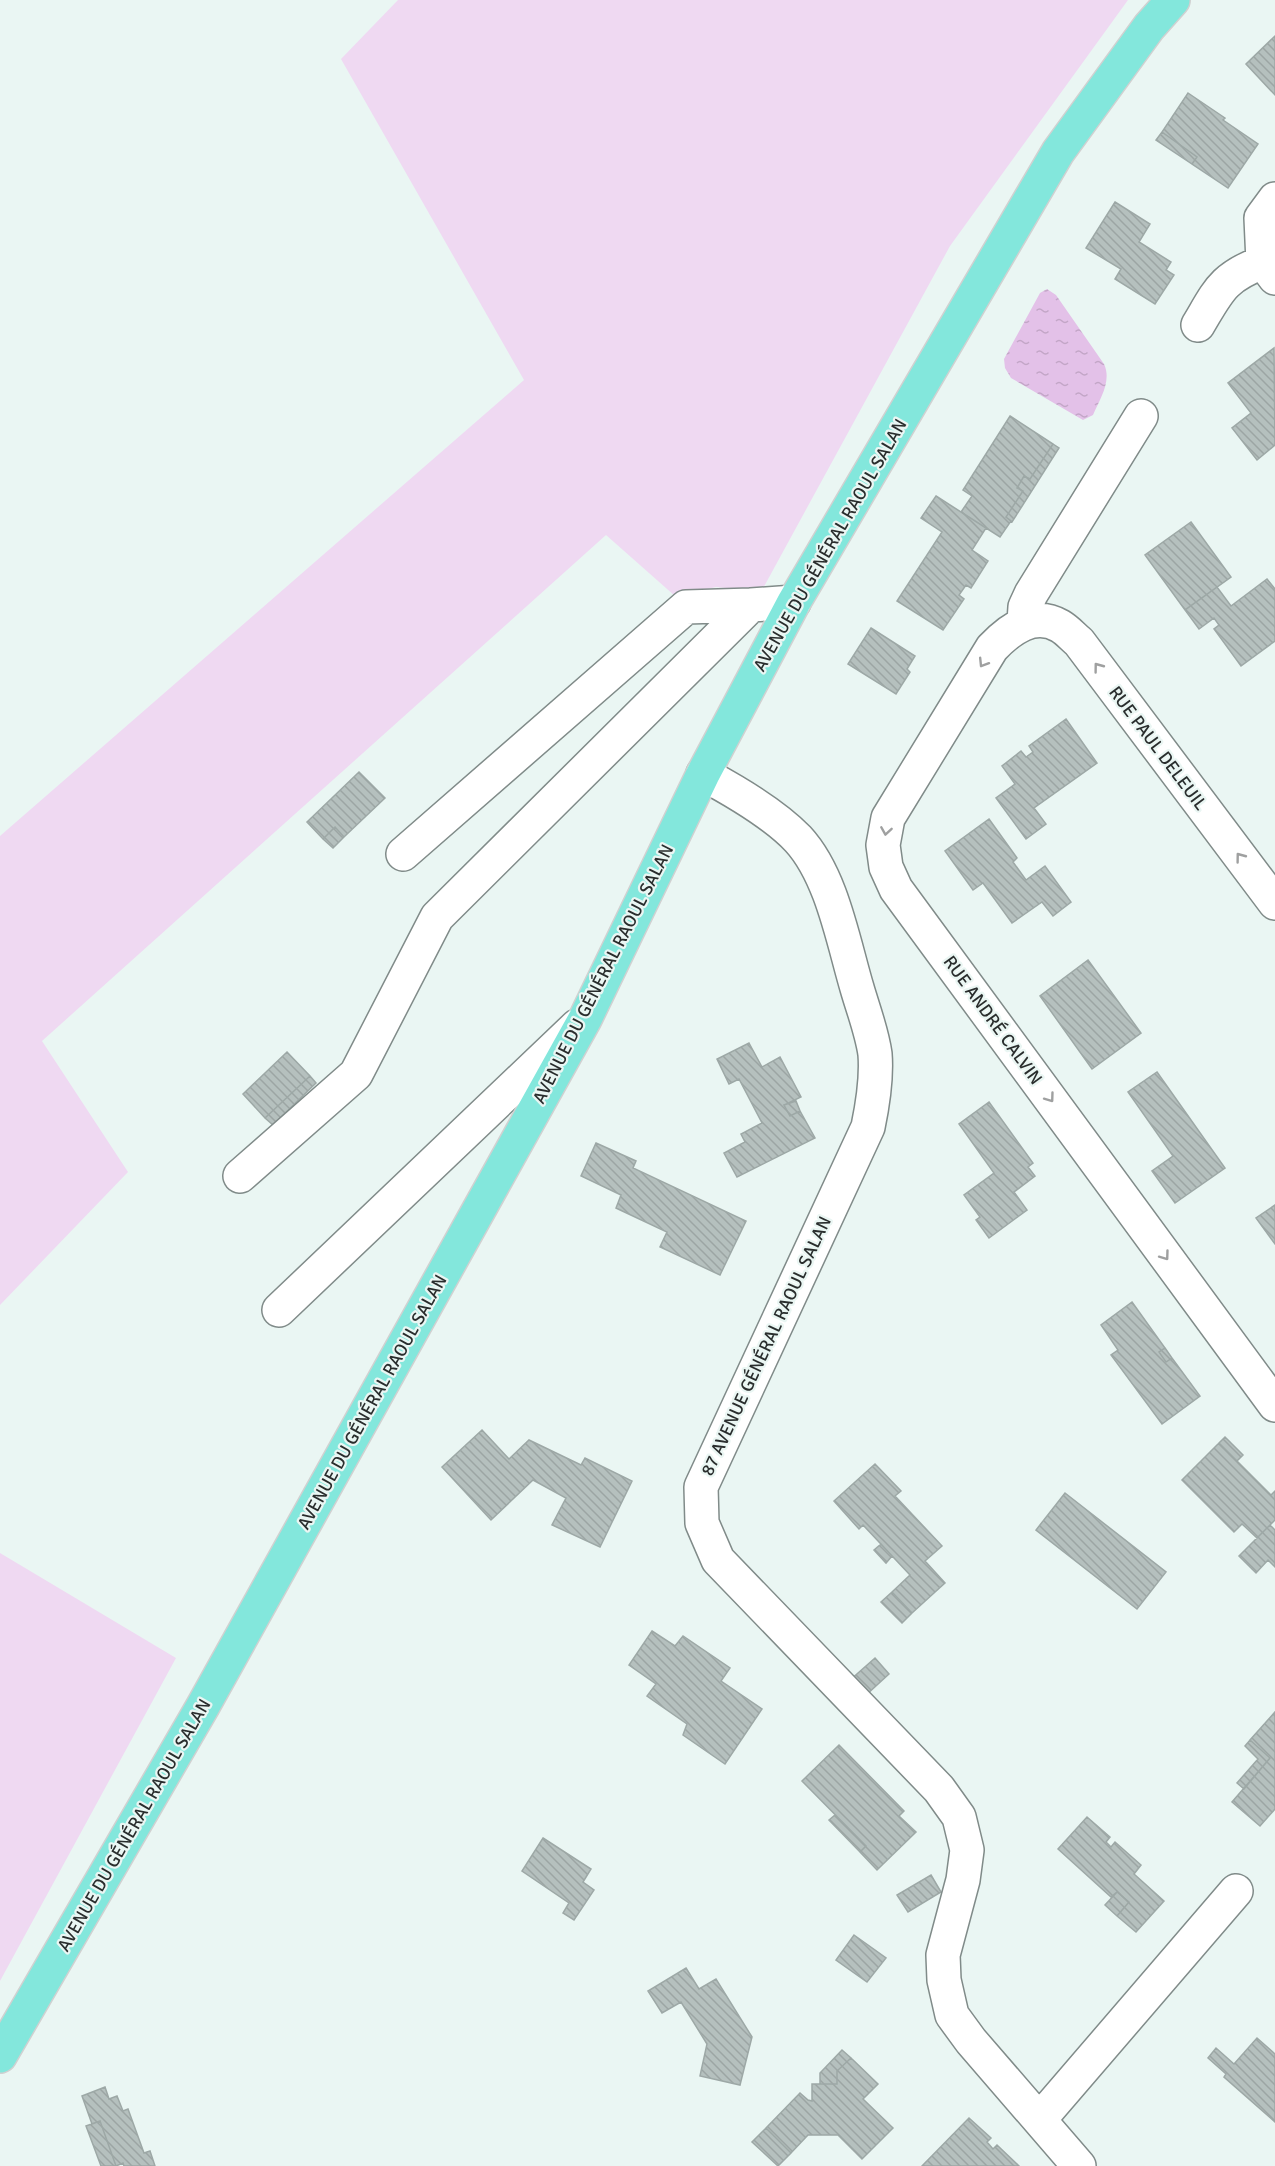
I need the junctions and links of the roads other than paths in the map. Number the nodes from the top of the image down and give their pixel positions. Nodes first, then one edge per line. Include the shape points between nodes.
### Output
1 (1173, 0) edge
2 (1275, 199) edge
3 (1269, 270) edge
4 (1198, 326) dead end
5 (1141, 416) dead end
6 (794, 602) junction
7 (751, 605) junction
8 (1024, 622) junction
9 (703, 774) junction
10 (403, 854) dead end
11 (1275, 903) edge
12 (585, 1018) junction
13 (240, 1176) dead end
14 (279, 1310) dead end
15 (1275, 1405) edge
16 (1236, 1891) dead end
17 (0, 2056) edge
18 (1040, 2119) junction
19 (1079, 2166) edge

1 - 6 main road, AVENUE DU GÉNÉRAL RAOUL SALAN via 1058,152
2 - 3 street via 1261,218
3 - 4 street via 1240,271 1221,287
5 - 8 street via 1031,594
6 - 7 street
6 - 9 main road, AVENUE DU GÉNÉRAL RAOUL SALAN
7 - 10 street via 686,607
7 - 13 street via 437,917 356,1074
11 -> 8 street, RUE PAUL DELEUIL via 1079,642 1061,626 1045,621
8 -> 15 street, RUE ANDRÉ CALVIN via 992,648 888,818 886,867 896,889
9 - 12 main road, AVENUE DU GÉNÉRAL RAOUL SALAN
9 - 18 street, 87 AVENUE GÉNÉRAL RAOUL SALAN via 729,787 775,821 798,840 815,864 831,899 866,1018 875,1053 875,1090 868,1127 701,1487 702,1523 718,1560 939,1790 959,1817 967,1850 943,1955 952,2015
12 - 14 street
12 - 17 main road, AVENUE DU GÉNÉRAL RAOUL SALAN via 203,1706
16 - 18 street
18 - 19 street, 87 AVENUE GÉNÉRAL RAOUL SALAN

